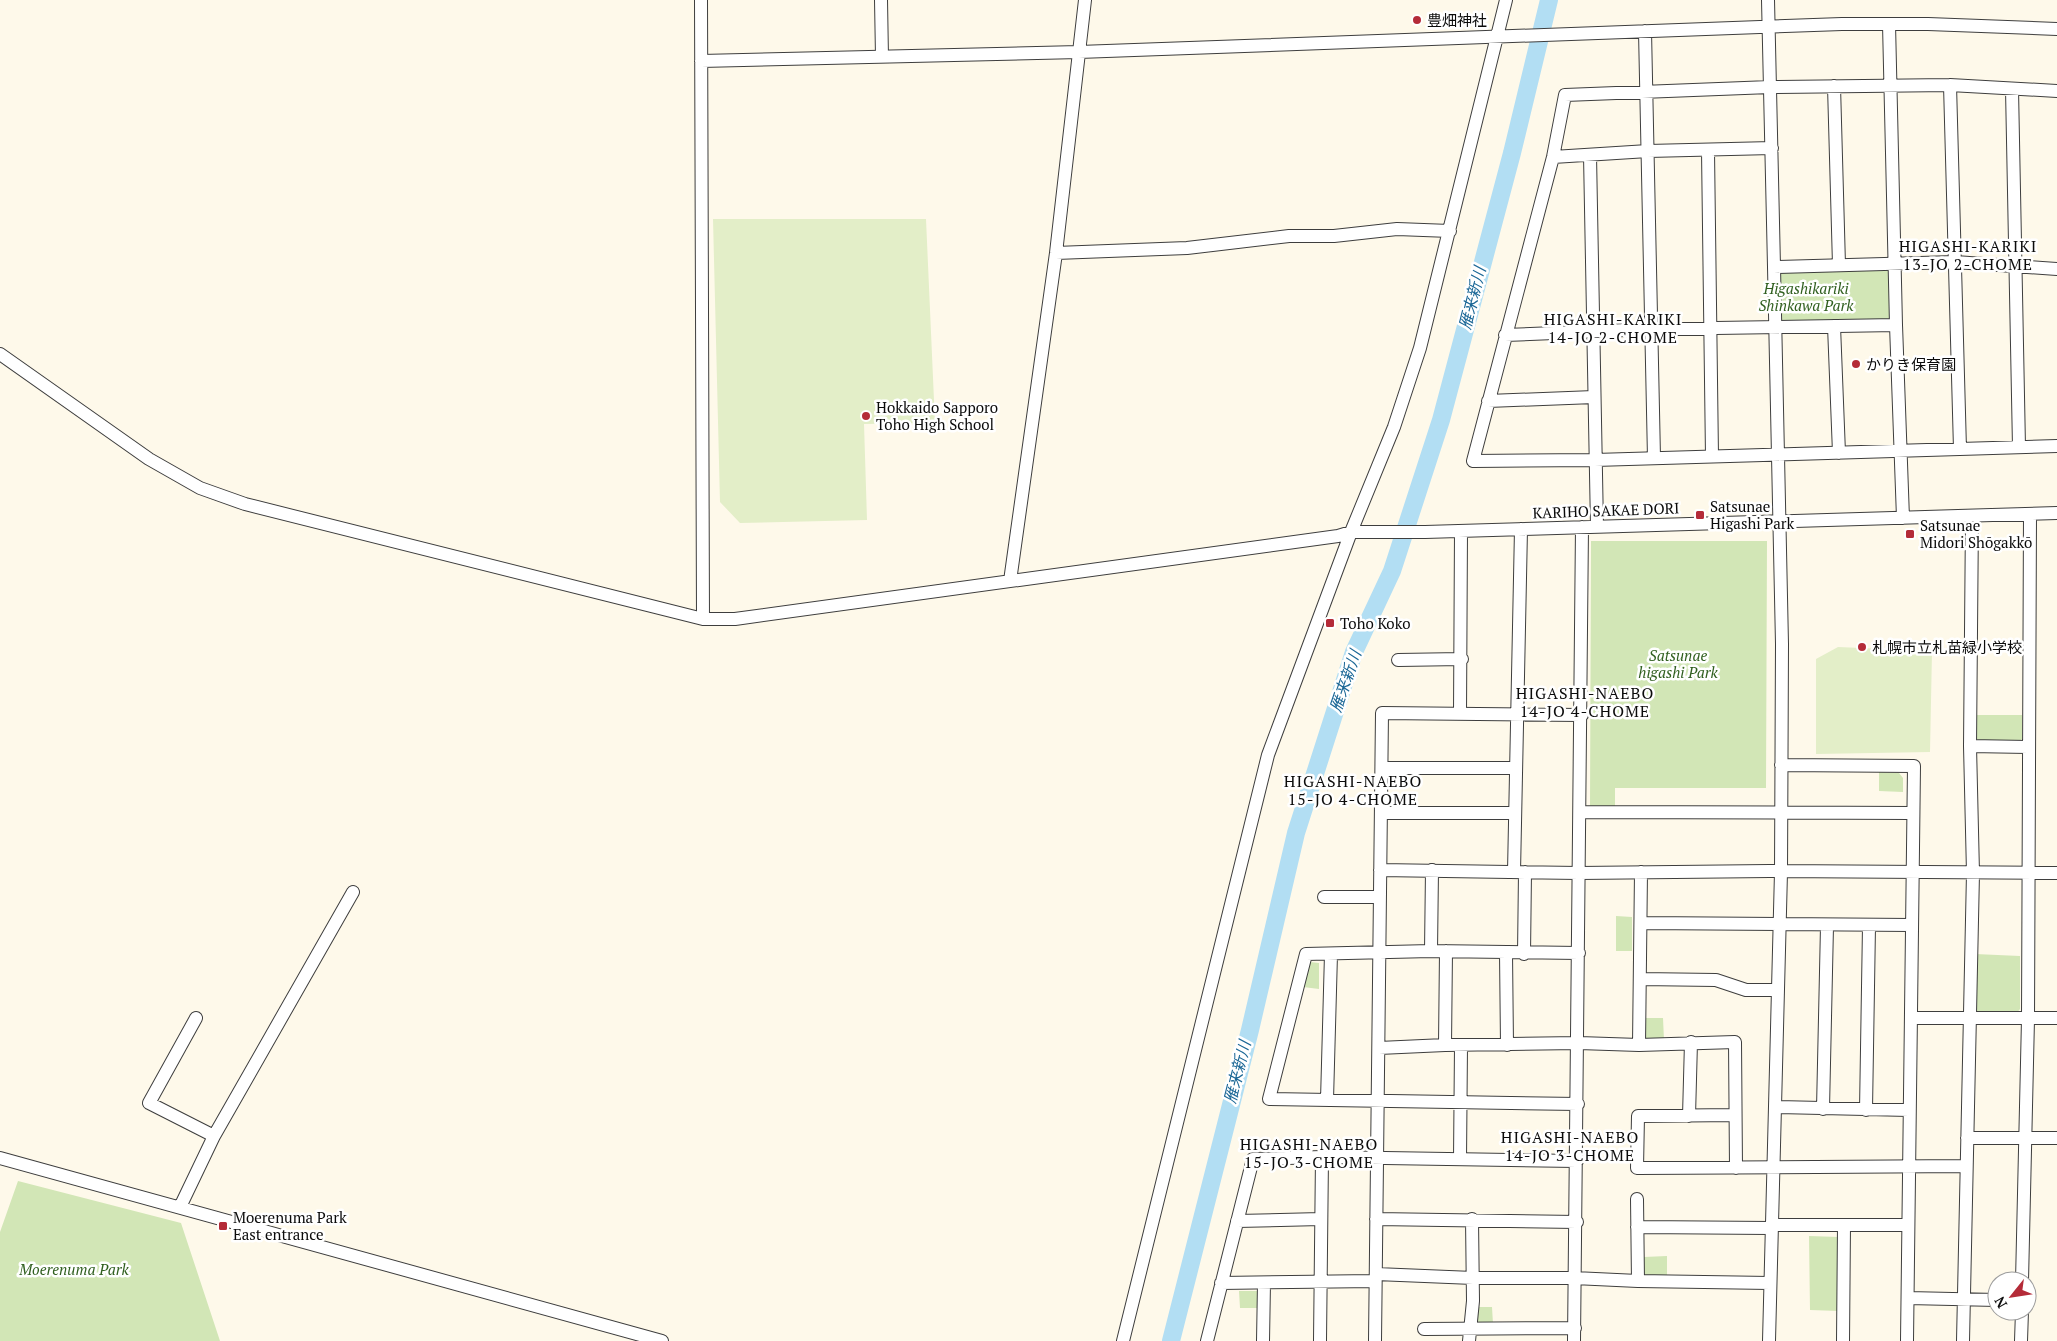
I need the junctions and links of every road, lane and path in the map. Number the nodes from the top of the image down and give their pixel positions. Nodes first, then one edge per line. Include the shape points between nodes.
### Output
1 (700, 0) edge
2 (881, 0) edge
3 (1085, 0) edge
4 (1506, 0) edge
5 (1768, 0) edge
6 (1889, 24) junction
7 (1769, 26) junction
8 (1645, 30) junction
9 (2057, 30) edge
10 (1496, 36) junction
11 (1079, 52) junction
12 (882, 57) junction
13 (701, 61) junction
14 (1950, 85) junction
15 (1770, 86) junction
16 (1834, 86) junction
17 (1890, 86) junction
18 (2012, 89) junction
19 (2057, 91) edge
20 (1647, 92) junction
21 (1772, 148) junction
22 (1648, 151) junction
23 (1708, 151) junction
24 (1590, 155) junction
25 (1553, 157) junction
26 (1450, 231) junction
27 (1056, 253) junction
28 (1955, 262) junction
29 (1894, 264) junction
30 (1839, 265) junction
31 (2016, 266) junction
32 (1774, 267) junction
33 (2057, 269) edge
34 (1896, 324) junction
35 (1834, 326) junction
36 (1775, 327) junction
37 (1651, 329) junction
38 (1711, 329) junction
39 (1593, 330) junction
40 (1505, 335) junction
41 (0, 354) edge
42 (1594, 397) junction
43 (1488, 401) junction
44 (2057, 446) edge
45 (2019, 447) junction
46 (1960, 449) junction
47 (1901, 451) junction
48 (1839, 452) junction
49 (1778, 454) junction
50 (1712, 456) junction
51 (1654, 458) junction
52 (1595, 460) junction
53 (2057, 513) edge
54 (2030, 514) junction
55 (1972, 516) junction
56 (1903, 518) junction
57 (1779, 521) junction
58 (1582, 527) junction
59 (1597, 527) junction
60 (1521, 529) junction
61 (1461, 531) junction
62 (1351, 532) junction
63 (1010, 581) junction
64 (703, 619) junction
65 (1462, 659) junction
66 (1398, 660) dead end
67 (1460, 713) junction
68 (1518, 713) junction
69 (1582, 715) junction
70 (1970, 746) junction
71 (2028, 747) junction
72 (1781, 765) junction
73 (1382, 768) junction
74 (1516, 768) junction
75 (1581, 812) junction
76 (1780, 812) junction
77 (1382, 813) junction
78 (1515, 813) junction
79 (1914, 813) junction
80 (1380, 870) junction
81 (1432, 870) junction
82 (1913, 871) junction
83 (1519, 872) junction
84 (1641, 872) junction
85 (1781, 872) junction
86 (1972, 872) junction
87 (1578, 873) junction
88 (2027, 873) junction
89 (2057, 874) edge
90 (353, 892) dead end
91 (1324, 897) dead end
92 (1380, 897) junction
93 (1641, 923) junction
94 (1779, 925) junction
95 (1912, 925) junction
96 (1827, 926) junction
97 (1869, 926) junction
98 (1431, 951) junction
99 (1446, 951) junction
100 (1379, 953) junction
101 (1506, 953) junction
102 (1579, 953) junction
103 (1330, 954) junction
104 (1524, 954) junction
105 (1640, 979) junction
106 (1778, 990) junction
107 (196, 1018) dead end
108 (1911, 1018) junction
109 (1969, 1018) junction
110 (2057, 1018) edge
111 (2028, 1019) junction
112 (1691, 1042) junction
113 (1579, 1043) junction
114 (1507, 1044) junction
115 (1445, 1045) junction
116 (1639, 1045) junction
117 (1460, 1046) junction
118 (1379, 1048) junction
119 (1327, 1100) junction
120 (1378, 1101) junction
121 (1462, 1102) junction
122 (1578, 1104) junction
123 (1777, 1107) junction
124 (1823, 1109) junction
125 (1866, 1110) junction
126 (1909, 1110) junction
127 (1689, 1116) junction
128 (1735, 1116) junction
129 (214, 1136) junction
130 (1967, 1138) junction
131 (2025, 1138) junction
132 (2057, 1138) edge
133 (1322, 1157) junction
134 (0, 1158) edge
135 (1377, 1158) junction
136 (1460, 1159) junction
137 (1577, 1161) junction
138 (1772, 1166) junction
139 (1909, 1166) junction
140 (1966, 1166) junction
141 (1736, 1168) junction
142 (1637, 1199) dead end
143 (180, 1206) junction
144 (1376, 1218) junction
145 (1321, 1219) junction
146 (1472, 1219) junction
147 (1237, 1221) junction
148 (1577, 1222) junction
149 (1844, 1225) junction
150 (1907, 1225) junction
151 (1771, 1226) junction
152 (1637, 1227) junction
153 (2022, 1271) edge
154 (1375, 1278) junction
155 (1473, 1278) junction
156 (1574, 1278) junction
157 (1638, 1282) junction
158 (1221, 1283) junction
159 (1264, 1283) junction
160 (1320, 1283) junction
161 (1770, 1283) junction
162 (1908, 1298) junction
163 (1964, 1299) junction
164 (1987, 1300) edge
165 (2022, 1321) edge
166 (1424, 1329) dead end
167 (1469, 1335) edge
168 (1575, 1335) edge
169 (662, 1341) edge
170 (1123, 1341) edge
171 (1207, 1341) edge
172 (1263, 1341) edge
173 (1320, 1341) edge
174 (1375, 1341) edge
175 (1769, 1341) edge
176 (1842, 1341) edge
177 (1907, 1341) edge
178 (1963, 1341) edge
179 (2021, 1341) edge

1 - 13 street
2 - 12 street
3 - 11 street
4 - 10 street
5 - 7 street
6 - 7 street
6 - 9 street
6 - 17 street
7 - 8 street
7 - 15 street
8 - 10 street
8 - 20 street
10 - 11 street
10 - 26 street
11 - 12 street
11 - 27 street
12 - 13 street
13 - 64 street
14 - 17 street
14 - 18 street
14 - 28 street
15 - 16 street
15 - 20 street
15 - 21 street
16 - 17 street
16 - 30 street
17 - 29 street
18 - 19 street
18 - 31 street
20 - 22 street
20 - 25 street via 1565,96
21 - 23 street
21 - 32 street
22 - 23 street
22 - 24 street
22 - 37 street
23 - 38 street
24 - 25 street
24 - 39 street
25 - 40 street
26 - 27 street via 1397,229 1334,236 1289,236 1187,248
26 - 62 street via 1420,348 1394,427
27 - 63 street
28 - 29 street
28 - 31 street
28 - 46 street
29 - 30 street
29 - 34 street
30 - 32 street
31 - 33 street
31 - 45 street
32 - 36 street
34 - 35 street
34 - 47 street
35 - 36 street
35 - 48 street
36 - 38 street
36 - 49 street
37 - 38 street
37 - 39 street
37 - 51 street
38 - 50 street
39 - 40 street
39 - 42 street
40 - 43 street
41 - 64 street via 150,459 200,488 245,504
42 - 43 street
42 - 52 street
43 - 52 street via 1473,461
44 - 45 street
45 - 46 street
46 - 47 street
47 - 48 street
47 - 56 street
48 - 49 street
49 - 50 street
49 - 57 street
50 - 51 street
51 - 52 street
52 - 59 street
53 - 54 street, KARIHO SAKAE DORI
54 - 55 street, KARIHO SAKAE DORI
54 - 71 street
55 - 56 street, KARIHO SAKAE DORI
55 - 70 street
56 - 57 street, KARIHO SAKAE DORI
57 - 59 street, KARIHO SAKAE DORI
57 - 72 street
58 - 59 street, KARIHO SAKAE DORI
58 - 60 street, KARIHO SAKAE DORI
58 - 69 street
60 - 61 street, KARIHO SAKAE DORI
60 - 68 street
61 - 62 street, KARIHO SAKAE DORI
61 - 65 street
62 - 63 street
62 - 170 street via 1268,755
63 - 64 street via 735,619
65 - 66 street
65 - 67 street
67 - 68 street
67 - 73 street via 1382,713
68 - 69 street
68 - 74 street
69 - 75 street
70 - 71 street
70 - 86 street
71 - 88 street
72 - 76 street
72 - 79 street via 1914,766
73 - 74 street
73 - 77 street
74 - 78 street
75 - 76 street
75 - 87 street
76 - 79 street
76 - 85 street
77 - 78 street
77 - 80 street
78 - 83 street
79 - 82 street
80 - 81 street
80 - 92 street
81 - 83 street
81 - 98 street
82 - 85 street
82 - 86 street
82 - 95 street
83 - 87 street
83 - 104 street
84 - 85 street
84 - 87 street
84 - 93 street
85 - 94 street
86 - 88 street
86 - 109 street
87 - 102 street
88 - 89 street
88 - 111 street
90 - 129 street
91 - 92 street
92 - 100 street
93 - 94 street
93 - 105 street
94 - 96 street
94 - 106 street
95 - 97 street
95 - 108 street
96 - 97 street
96 - 124 street
97 - 125 street
98 - 99 street
98 - 100 street
99 - 101 street
99 - 115 street
100 - 103 street
100 - 118 street
101 - 104 street
101 - 114 street
102 - 104 street
102 - 113 street
103 - 119 street
103 - 119 street via 1306,954 1269,1099
105 - 106 street via 1716,980 1746,990
105 - 116 street
106 - 123 street
107 - 129 street via 149,1104
108 - 109 street
108 - 126 street
109 - 111 street
109 - 130 street
110 - 111 street
111 - 131 street
112 - 116 street
112 - 127 street
112 - 128 street via 1735,1042
113 - 114 street
113 - 116 street
113 - 122 street
114 - 117 street
115 - 117 street
115 - 118 street
117 - 121 street
118 - 120 street
119 - 120 street
120 - 121 street
120 - 135 street
121 - 122 street
121 - 136 street
122 - 137 street
123 - 124 street
123 - 138 street
124 - 125 street
125 - 126 street
126 - 139 street
127 - 128 street
127 - 141 street via 1638,1116 1637,1168
128 - 141 street
129 - 143 street
130 - 131 street
130 - 140 street
131 - 132 street
131 - 153 street
133 - 135 street
133 - 145 street
133 - 147 street via 1253,1159
134 - 143 street
135 - 136 street
135 - 144 street
136 - 137 street
137 - 148 street
138 - 139 street
138 - 141 street
138 - 151 street
139 - 140 street
139 - 150 street
140 - 163 street
142 - 152 street
143 - 169 street
144 - 146 street
144 - 154 street
145 - 147 street
145 - 160 street
146 - 148 street
146 - 155 street
147 - 158 street
148 - 156 street
149 - 150 street
149 - 151 street
149 - 176 street
150 - 162 street
151 - 152 street
151 - 161 street
152 - 157 street
154 - 155 street
154 - 160 street
154 - 174 street
155 - 156 street
155 - 167 street
156 - 157 street
156 - 168 street
157 - 161 street
158 - 159 street
158 - 171 street
159 - 160 street
159 - 172 street
160 - 173 street
161 - 175 street
162 - 163 street
162 - 177 street
163 - 164 street
163 - 178 street
165 - 179 street
166 - 167 street
167 - 168 street

